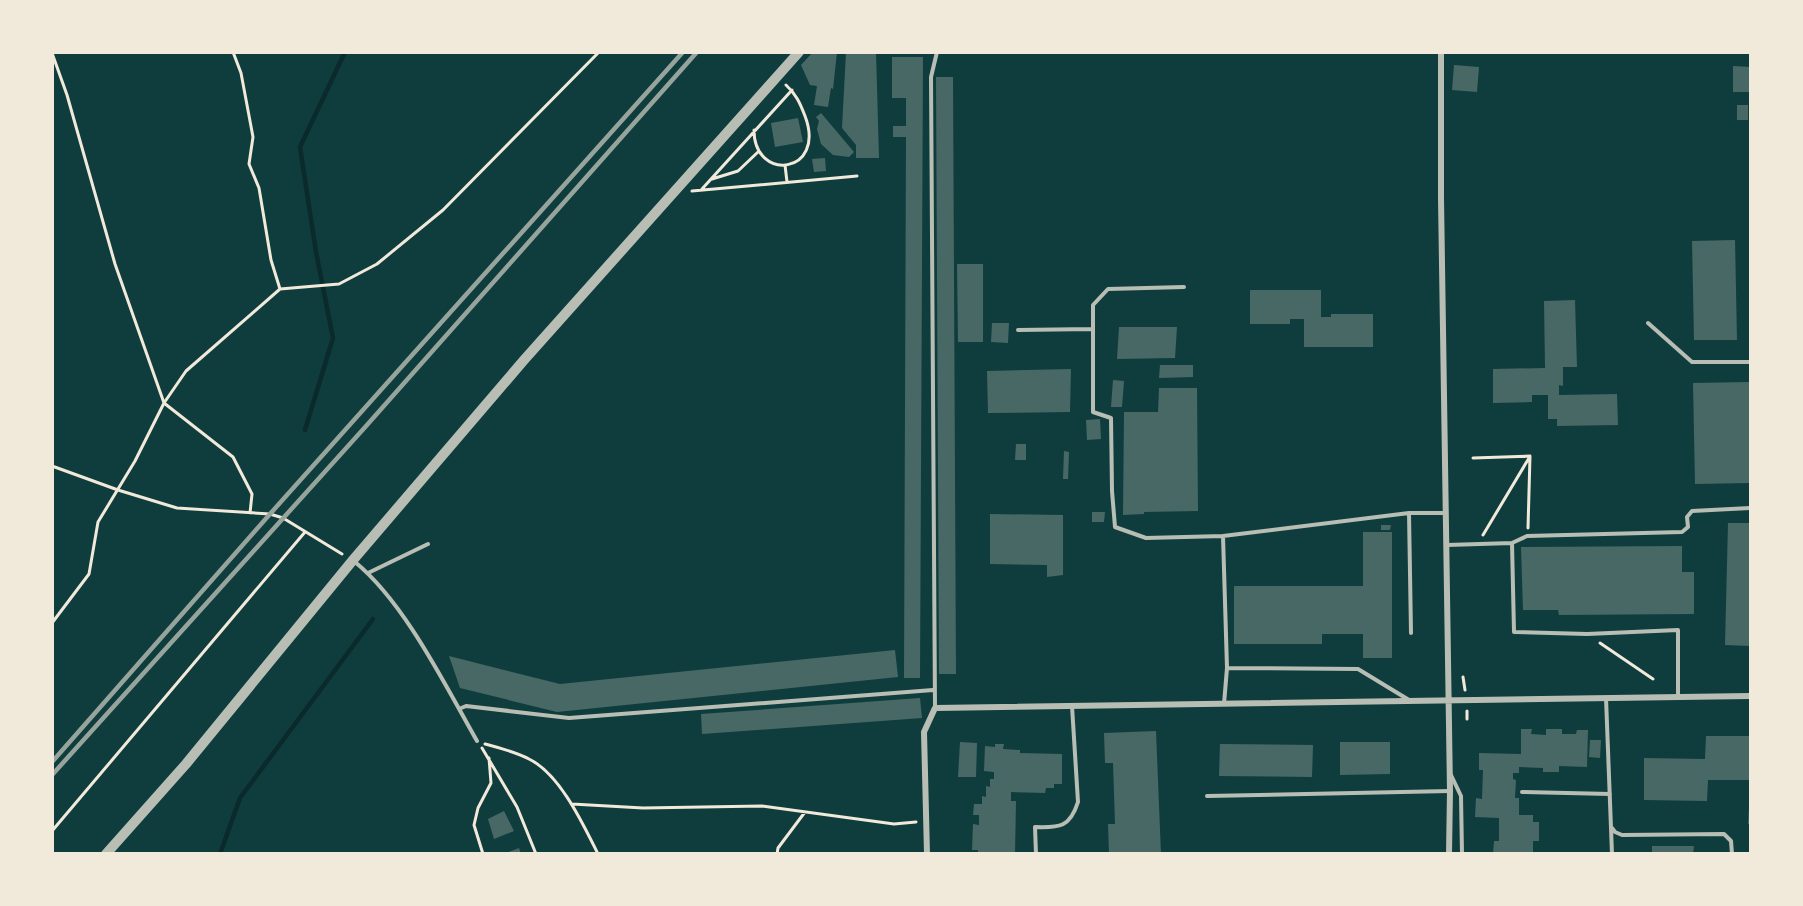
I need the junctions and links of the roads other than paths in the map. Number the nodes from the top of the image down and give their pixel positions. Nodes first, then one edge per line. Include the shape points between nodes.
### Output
1 (799, 52) edge
2 (937, 52) edge
3 (1441, 52) edge
4 (1184, 287) dead end
5 (1648, 323) dead end
6 (1093, 329) junction
7 (1018, 330) dead end
8 (1750, 362) edge
9 (1750, 508) edge
10 (1409, 513) junction
11 (1447, 513) junction
12 (1222, 536) junction
13 (1512, 543) junction
14 (428, 544) dead end
15 (1447, 545) junction
16 (353, 560) junction
17 (368, 573) junction
18 (1411, 633) dead end
19 (1227, 668) junction
20 (933, 690) junction
21 (1750, 696) edge
22 (1678, 697) junction
23 (1606, 698) junction
24 (1449, 700) junction
25 (1411, 701) junction
26 (1224, 704) junction
27 (1072, 706) junction
28 (934, 708) junction
29 (459, 709) junction
30 (477, 741) road end
31 (1450, 772) junction
32 (1450, 791) junction
33 (1521, 792) dead end
34 (1610, 794) junction
35 (1207, 796) dead end
36 (1611, 827) junction
37 (106, 854) edge
38 (927, 854) edge
39 (1035, 854) edge
40 (1449, 854) edge
41 (1462, 854) edge
42 (1612, 854) edge
43 (1732, 854) edge

1 - 16 street via 524,360
2 - 20 lane via 931,77
3 - 11 street
4 - 6 lane via 1108,289 1094,305
5 - 8 lane via 1692,362
6 - 7 lane
6 - 12 lane via 1094,412 1111,418 1115,527 1146,538
9 - 13 lane via 1692,511 1687,517 1688,527 1682,532 1527,536
10 - 11 lane
10 - 12 lane
10 - 18 lane
11 - 15 street
12 - 19 lane
13 - 15 lane
13 - 22 lane via 1514,632 1678,630
14 - 17 lane
15 - 24 street
16 - 17 lane
16 - 37 street via 186,764
17 - 29 lane via 419,640
19 - 25 lane via 1358,669
19 - 26 lane
20 - 28 lane
20 - 29 lane via 569,718 466,706
21 - 22 street
22 - 23 street
23 - 24 street
23 - 34 lane
24 - 25 street
24 - 31 street
25 - 26 street
26 - 27 street
27 - 28 street
27 - 39 lane via 1078,802 1074,814 1056,828 1035,827
28 - 38 street via 924,732
29 - 30 lane
31 - 32 street
31 - 41 lane via 1461,796
32 - 35 lane
32 - 40 street
33 - 34 lane
34 - 36 lane
36 - 42 lane
36 - 43 lane via 1622,835 1724,834 1731,841

